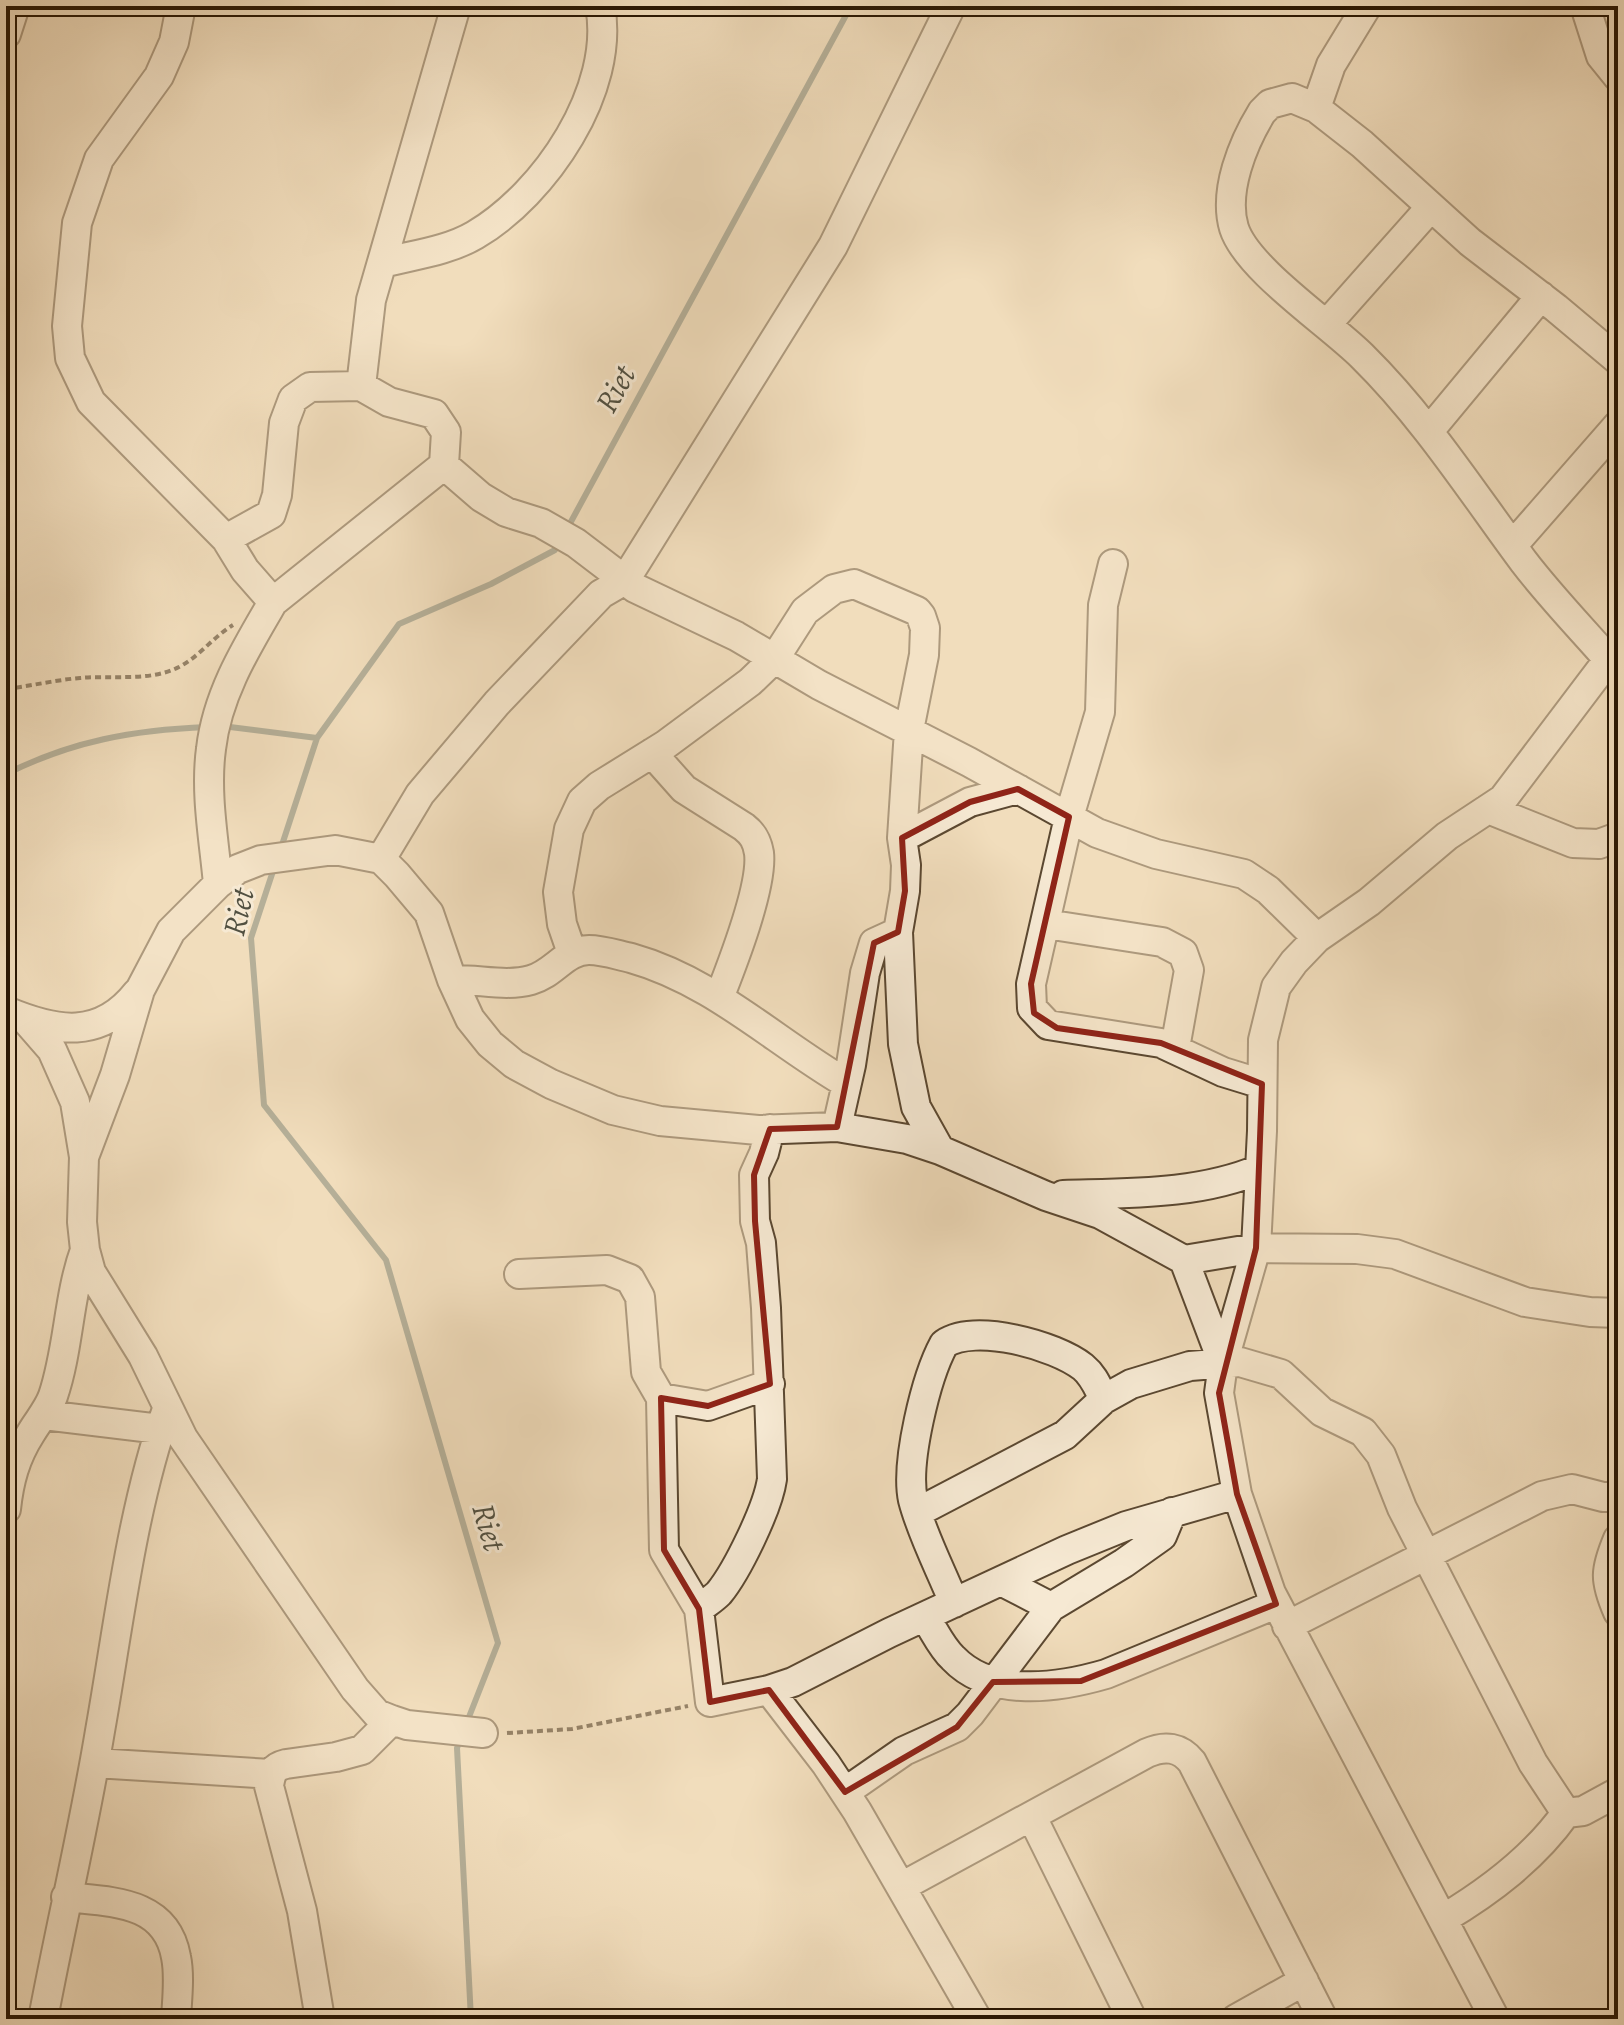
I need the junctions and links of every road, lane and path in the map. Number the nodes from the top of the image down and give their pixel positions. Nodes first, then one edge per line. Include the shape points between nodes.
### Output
1 (15, 6) edge
2 (181, 6) edge
3 (456, 6) edge
4 (600, 6) edge
5 (951, 6) edge
6 (1367, 6) edge
7 (1585, 6) edge
8 (6, 34) edge
9 (1618, 77) edge
10 (1316, 108) junction
11 (1430, 208) junction
12 (382, 263) junction
13 (1541, 296) junction
14 (1327, 324) junction
15 (1618, 360) edge
16 (361, 386) junction
17 (1618, 425) edge
18 (1429, 431) junction
19 (444, 465) junction
20 (226, 539) junction
21 (1513, 545) junction
22 (1113, 564) dead end
23 (625, 580) junction
24 (273, 602) junction
25 (239, 622) dead end
26 (1613, 653) edge
27 (775, 658) junction
28 (6, 689) edge
29 (909, 730) junction
30 (652, 753) junction
31 (1018, 789) junction
32 (1488, 809) junction
33 (1069, 817) junction
34 (1618, 837) edge
35 (902, 838) junction
36 (381, 859) junction
37 (218, 884) junction
38 (1046, 924) junction
39 (898, 932) junction
40 (1317, 938) junction
41 (572, 953) junction
42 (452, 980) junction
43 (140, 990) junction
44 (719, 998) junction
45 (16, 1015) edge
46 (1175, 1048) junction
47 (846, 1083) junction
48 (1262, 1084) junction
49 (837, 1127) junction
50 (770, 1129) junction
51 (940, 1150) junction
52 (84, 1157) junction
53 (1260, 1169) junction
54 (1046, 1196) junction
55 (1256, 1248) junction
56 (85, 1250) junction
57 (1184, 1260) junction
58 (519, 1274) dead end
59 (1618, 1313) edge
60 (1223, 1363) junction
61 (770, 1384) junction
62 (661, 1398) junction
63 (1104, 1399) junction
64 (44, 1415) junction
65 (163, 1419) junction
66 (1237, 1494) junction
67 (1616, 1504) edge
68 (6, 1509) edge
69 (918, 1512) junction
70 (1172, 1512) junction
71 (1618, 1539) edge
72 (1427, 1556) junction
73 (1001, 1581) junction
74 (954, 1603) junction
75 (1051, 1607) junction
76 (699, 1609) junction
77 (1618, 1612) edge
78 (1282, 1615) junction
79 (925, 1617) junction
80 (993, 1682) junction
81 (769, 1690) junction
82 (710, 1702) junction
83 (392, 1720) junction
84 (483, 1733) joint
85 (95, 1763) junction
86 (271, 1774) junction
87 (845, 1792) junction
88 (1618, 1792) edge
89 (1566, 1813) junction
90 (1032, 1817) junction
91 (901, 1887) junction
92 (66, 1897) junction
93 (1443, 1919) junction
94 (1304, 1981) junction
95 (43, 2019) edge
96 (176, 2019) edge
97 (320, 2019) edge
98 (977, 2019) edge
99 (1132, 2019) edge
100 (1236, 2019) edge
101 (1323, 2019) edge
102 (1495, 2019) edge

1 - 8 street
2 - 20 street via 174,42 159,76 99,159 77,223 67,326 70,358 91,402
3 - 12 street
4 - 12 street via 602,53 596,81 543,176 474,235
5 - 23 street via 833,246
6 - 10 street via 1331,65
7 - 9 street via 1601,56
10 - 11 street
10 - 14 street via 1292,98 1262,112 1233,181 1231,209 1246,248 1274,280
11 - 13 street
11 - 14 street
12 - 16 street via 371,300
13 - 15 street
13 - 18 street
14 - 18 street
16 - 19 street via 389,402 434,414 446,432
16 - 20 street via 310,387 293,399 284,423 271,514
17 - 21 street
18 - 21 street
19 - 23 street via 481,497 576,543
19 - 24 street
20 - 24 street
21 - 26 street via 1543,586
22 - 33 street via 1103,605 1100,712
23 - 27 street
23 - 36 street via 601,594 497,703 420,794
24 - 37 street via 240,658 210,750
25 - 28 path via 177,669
26 - 32 street via 1513,787
27 - 29 street
27 - 29 street via 805,611 834,589 858,585 903,604 921,616 925,628
27 - 30 street
29 - 31 street
29 - 35 street
30 - 41 street via 592,791 572,817 558,892
30 - 44 street via 676,782 744,827 757,844 756,883
31 - 33 street
31 - 35 street via 970,802
32 - 34 street via 1573,843 1593,845
32 - 40 street
33 - 38 street
33 - 40 street via 1119,843 1244,874
35 - 39 street via 905,891
36 - 37 street via 335,850 261,860
36 - 42 street via 429,913
37 - 43 street via 171,931
38 - 46 street via 1162,942 1183,953 1189,970
38 - 46 street via 1030,998 1042,1021
39 - 47 street via 874,943
39 - 51 street via 903,1044 916,1107
40 - 48 street via 1276,987 1263,1040
41 - 42 street via 552,972 530,980
41 - 44 street via 599,951 658,966
42 - 50 street via 470,1019 490,1044 551,1084 633,1116
43 - 45 street via 127,1007 97,1026 53,1026
43 - 52 street
44 - 47 street
45 - 52 street via 52,1050 68,1083
46 - 48 street
47 - 49 street
48 - 53 street
49 - 50 street
49 - 51 street via 883,1133
50 - 61 street via 754,1175
51 - 54 street
52 - 56 street
53 - 54 street via 1233,1181 1155,1191
53 - 55 street
54 - 57 street via 1100,1214
55 - 57 street
55 - 59 street via 1395,1254 1525,1302
55 - 60 street
56 - 64 street via 61,1372
56 - 65 street via 91,1272 143,1356
57 - 60 street
58 - 62 street via 607,1270 630,1279 640,1297 646,1372
60 - 63 street via 1170,1371
60 - 66 street via 1219,1393
60 - 72 street via 1251,1364 1281,1374 1322,1412 1363,1432 1381,1455
61 - 62 street via 708,1406
61 - 76 street via 768,1499 718,1594
62 - 76 street via 664,1550
63 - 69 street via 1065,1435
63 - 69 street via 1081,1365 1035,1344 975,1336 950,1340 939,1353 920,1418 911,1471
64 - 65 street
64 - 68 street via 12,1471
65 - 83 street via 201,1465 355,1689 377,1714
65 - 85 street via 137,1519
66 - 70 street
66 - 78 street
67 - 72 street via 1572,1489 1550,1493
69 - 74 street
70 - 73 street
70 - 75 street via 1162,1536
71 - 77 street via 1607,1570
72 - 78 street
72 - 89 street via 1533,1763
73 - 74 street
73 - 75 street
74 - 79 street
75 - 80 street
76 - 82 street
78 - 80 street via 1221,1629 1081,1681 1041,1686
78 - 93 street
79 - 80 street via 954,1659
79 - 81 street
80 - 87 street via 957,1727 904,1751
81 - 82 street
81 - 87 street
82 - 84 path via 572,1729
83 - 84 street
83 - 86 street via 362,1750 286,1764
85 - 86 street
85 - 92 street
86 - 97 street via 269,1786 302,1911
87 - 91 street
88 - 89 street via 1583,1811
89 - 93 street via 1502,1880
90 - 91 street
90 - 94 street via 1155,1749 1181,1750 1192,1762
90 - 99 street
91 - 98 street
92 - 95 street
92 - 96 street via 126,1904 163,1927 176,1957
93 - 102 street
94 - 100 street
94 - 101 street

